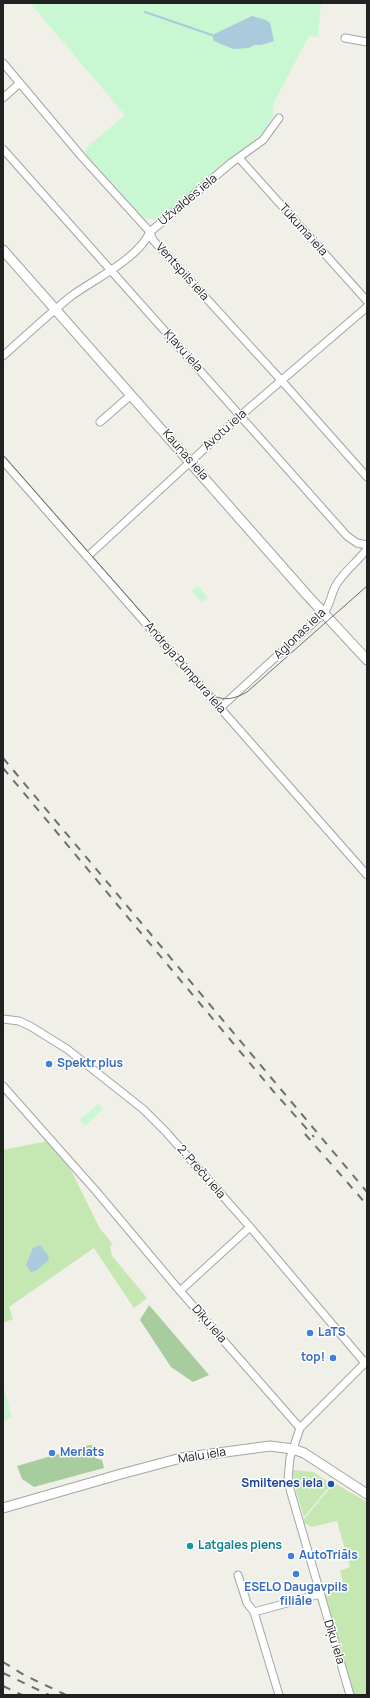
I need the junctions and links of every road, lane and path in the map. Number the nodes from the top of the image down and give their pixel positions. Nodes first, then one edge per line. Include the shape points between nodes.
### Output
1 (346, 38) dead end
2 (367, 42) edge
3 (3, 63) edge
4 (20, 83) junction
5 (3, 98) edge
6 (279, 118) dead end
7 (3, 149) edge
8 (239, 158) junction
9 (150, 232) junction
10 (3, 250) edge
11 (111, 270) junction
12 (367, 301) edge
13 (367, 307) edge
14 (55, 309) junction
15 (3, 356) edge
16 (281, 380) junction
17 (131, 395) junction
18 (240, 416) junction
19 (100, 422) dead end
20 (3, 461) edge
21 (191, 462) junction
22 (367, 477) edge
23 (367, 545) edge
24 (367, 549) edge
25 (87, 557) junction
26 (324, 613) junction
27 (367, 660) edge
28 (220, 708) junction
29 (367, 875) edge
30 (3, 1019) edge
31 (3, 1086) edge
32 (250, 1227) junction
33 (180, 1291) junction
34 (366, 1362) edge
35 (300, 1428) junction
36 (293, 1449) junction
37 (367, 1494) edge
38 (3, 1508) edge
39 (238, 1575) dead end
40 (320, 1594) junction
41 (254, 1612) junction
42 (279, 1695) edge
43 (350, 1695) edge

1 - 2 street
3 - 4 street, Ventspils iela
4 - 5 street
4 - 9 street, Ventspils iela
6 - 8 street, Užvaldes iela via 264,140
7 - 11 street, Kļavu iela
8 - 9 street, Užvaldes iela
8 - 12 street, Tukuma iela
9 - 11 street, Užvaldes iela via 144,244
9 - 16 street, Ventspils iela via 153,240
10 - 14 street, Kauņas iela
11 - 14 street, Užvaldes iela
11 - 18 street, Kļavu iela
13 - 16 street, Avotu iela
14 - 15 street, Užvaldes iela
14 - 17 street, Kauņas iela
16 - 18 street, Avotu iela
16 - 22 street, Ventspils iela
17 - 19 street
17 - 21 street, Kauņas iela
18 - 21 street, Avotu iela
18 - 23 street, Kļavu iela via 347,536 357,543
20 - 25 street, Andreja Pumpura iela
21 - 25 street, Avotu iela
21 - 26 street, Kauņas iela
24 - 26 street, Aglonas iela via 338,581 330,605
25 - 28 street, Andreja Pumpura iela
26 - 27 street, Kauņas iela
26 - 28 street, Aglonas iela
28 - 29 street, Andreja Pumpura iela
30 - 32 street, 2. Preču iela via 30,1026 67,1049 144,1109
31 - 33 street, Dīķu iela
32 - 33 street
32 - 34 street, 2. Preču iela
33 - 35 street, Dīķu iela
34 - 35 street
35 - 36 street
36 - 37 street via 304,1453
36 - 38 street, Malu iela via 270,1446 180,1458
36 - 40 street, Dīķu iela via 288,1468 288,1481
39 - 41 street via 247,1602
40 - 41 street
40 - 43 street, Dīķu iela
41 - 42 street

